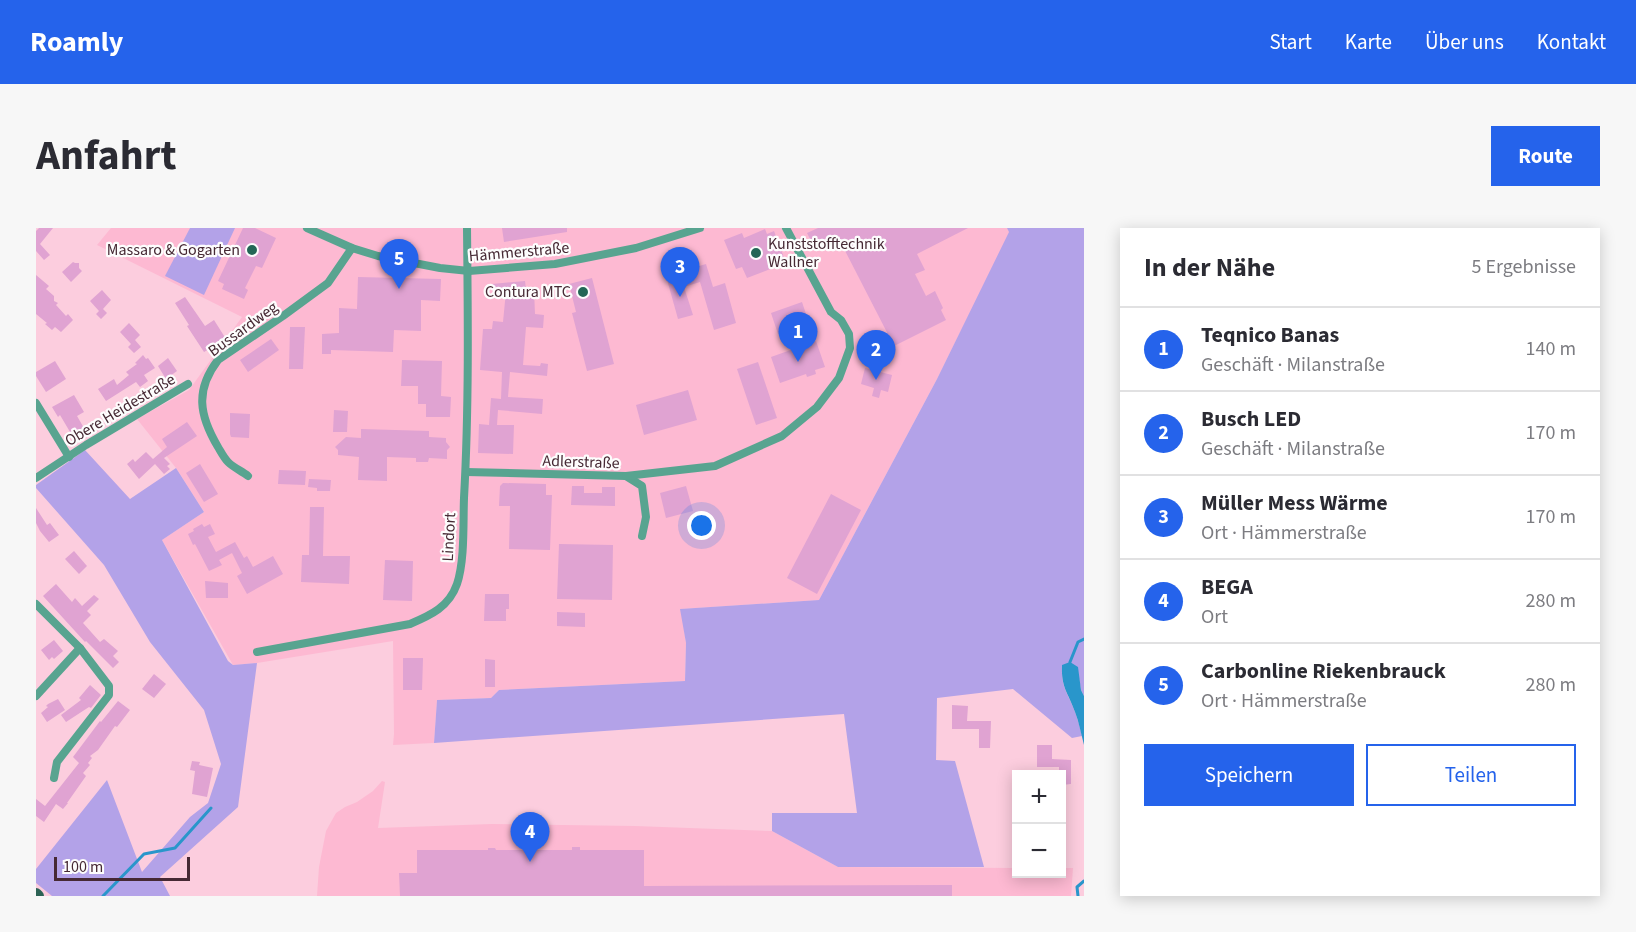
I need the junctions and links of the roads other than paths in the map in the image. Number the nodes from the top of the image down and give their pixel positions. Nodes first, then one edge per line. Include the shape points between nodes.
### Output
1 (307, 228) edge
2 (467, 228) edge
3 (700, 228) edge
4 (786, 228) edge
5 (352, 248) junction
6 (468, 271) junction
7 (188, 384) dead end
8 (36, 404) edge
9 (69, 457) junction
10 (465, 472) junction
11 (248, 476) dead end
12 (626, 476) junction
13 (36, 478) edge
14 (642, 536) dead end
15 (36, 604) edge
16 (80, 648) junction
17 (257, 652) dead end
18 (36, 696) edge
19 (54, 778) dead end

1 - 5 street, Hämmerstraße
2 - 6 street, Lindort
3 - 6 street, Hämmerstraße via 636,248 555,264
4 - 12 street via 831,312 849,334 850,348 839,378 817,407 782,436 716,466
5 - 6 street, Hämmerstraße via 411,263
5 - 11 street, Bussardweg via 328,283 218,360 205,382 201,403 210,433 228,462
6 - 10 street, Lindort
7 - 9 street, Obere Heidestraße
8 - 9 street
9 - 13 street, Obere Heidestraße
10 - 12 street, Adlerstraße
10 - 17 street, Lindort via 461,570 446,603 434,614 410,624
12 - 14 street, Adlerstraße via 642,486 646,517
15 - 16 street
16 - 18 street
16 - 19 street via 109,686 109,695 57,762

